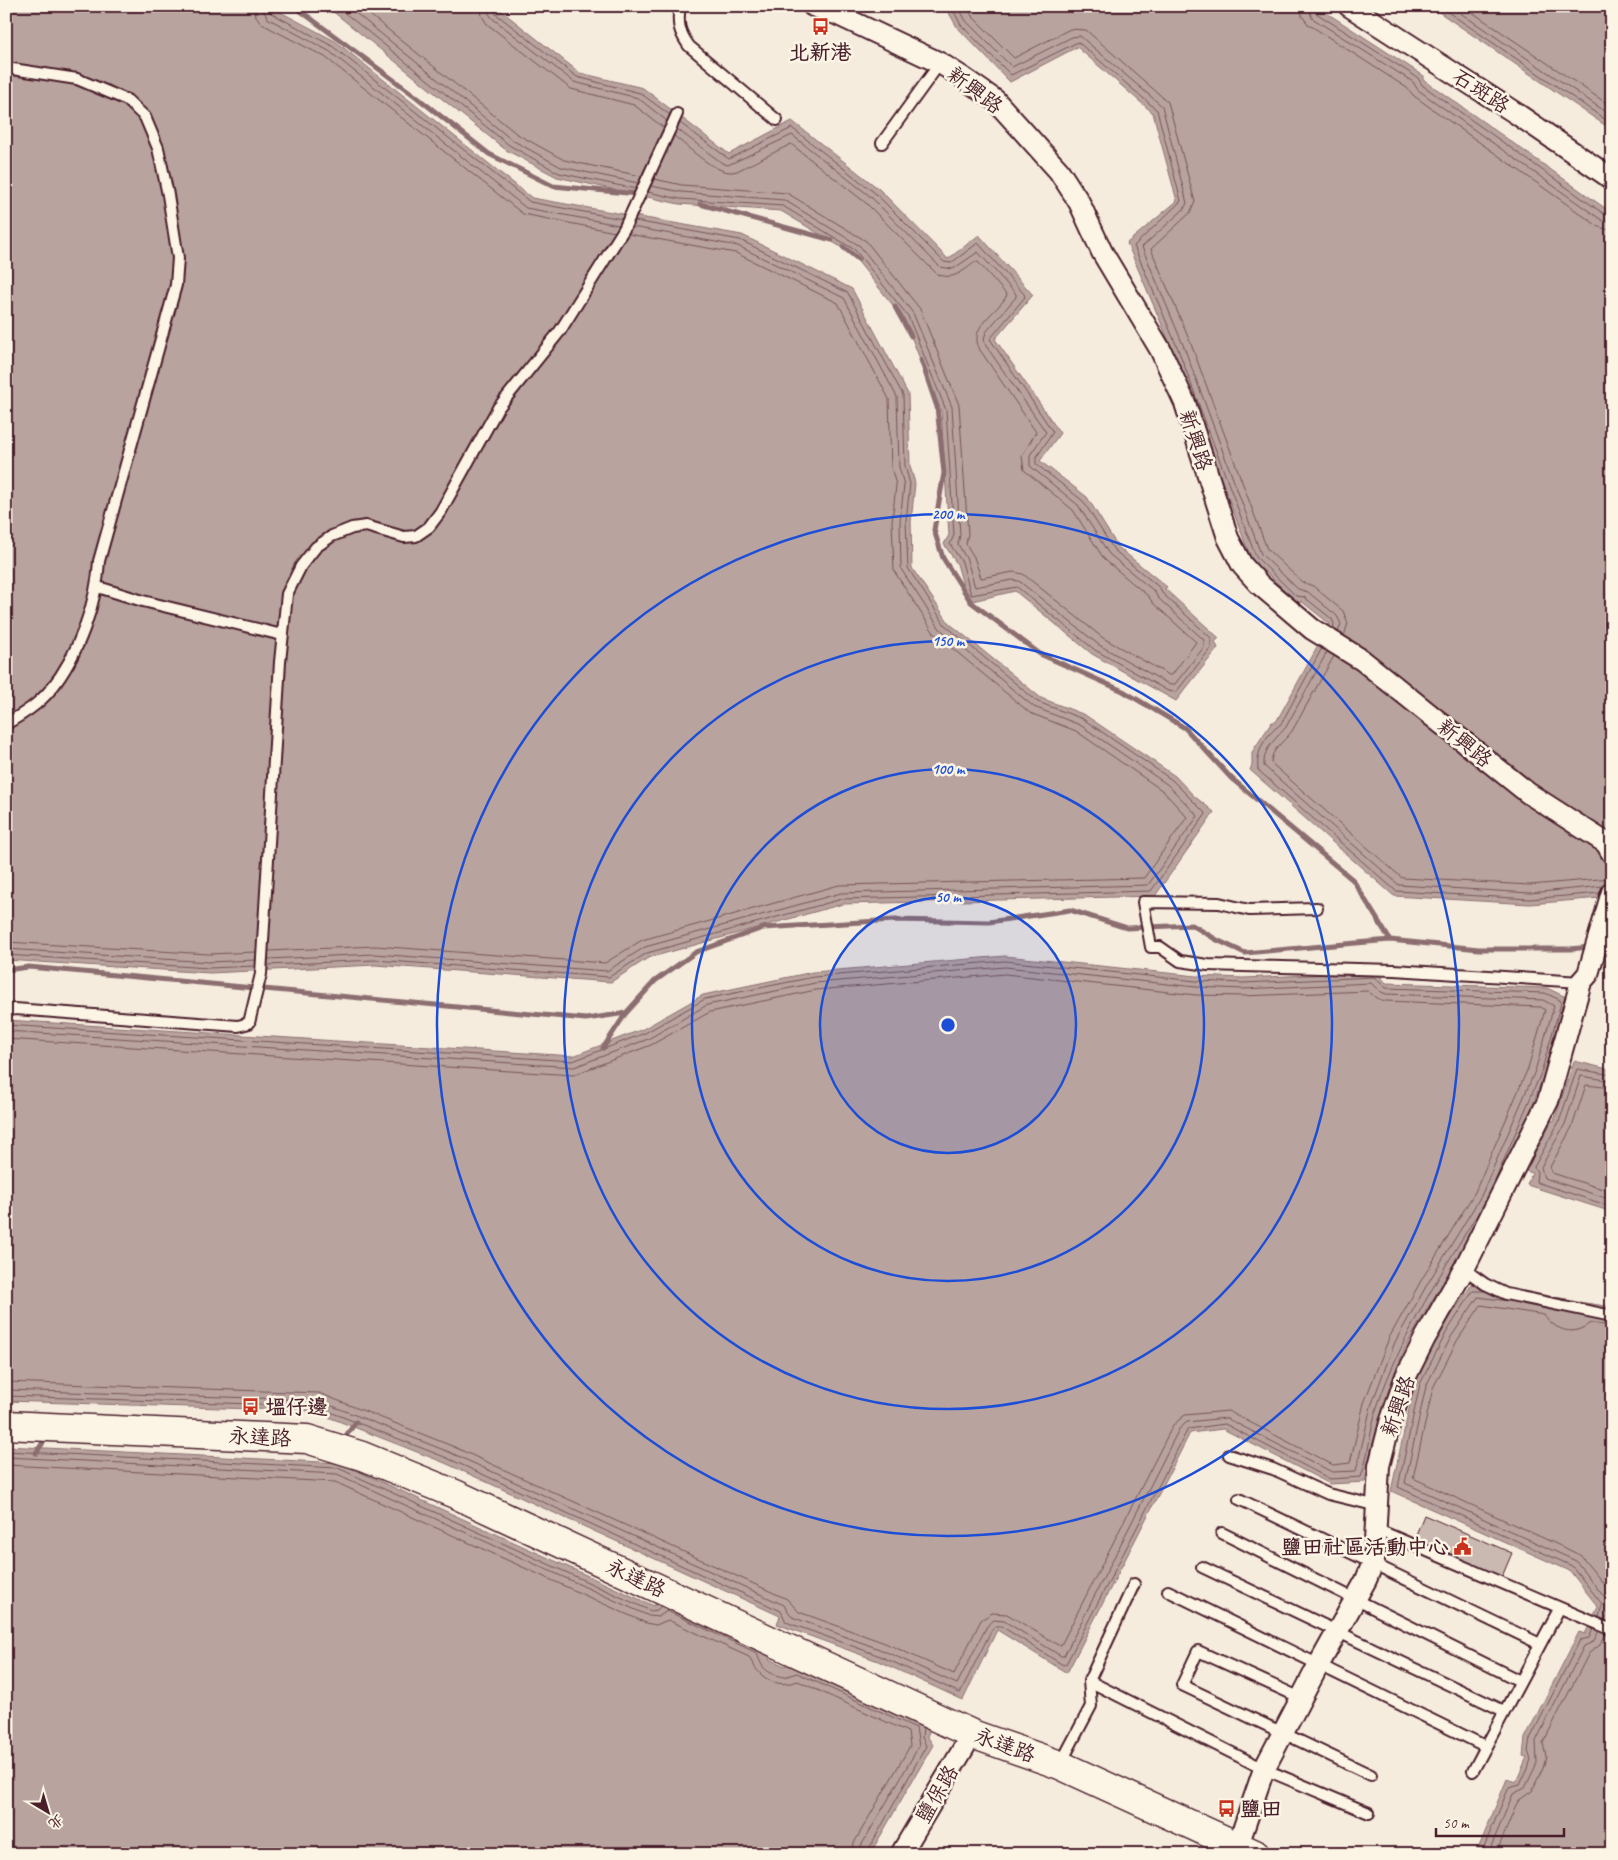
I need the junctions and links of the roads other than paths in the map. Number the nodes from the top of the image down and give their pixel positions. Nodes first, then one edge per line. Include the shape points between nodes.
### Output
1 (680, 6) edge
2 (812, 6) edge
3 (1349, 6) edge
4 (940, 63) junction
5 (6, 68) edge
6 (677, 114) dead end
7 (777, 120) dead end
8 (882, 142) dead end
9 (1612, 179) edge
10 (98, 587) junction
11 (282, 635) junction
12 (6, 724) edge
13 (1612, 853) edge
14 (1612, 892) edge
15 (1317, 908) dead end
16 (1585, 978) junction
17 (6, 1011) edge
18 (1464, 1269) junction
19 (1612, 1316) edge
20 (6, 1425) edge
21 (1229, 1455) dead end
22 (1239, 1499) dead end
23 (1378, 1506) junction
24 (1376, 1529) junction
25 (1222, 1533) dead end
26 (1372, 1564) junction
27 (1202, 1566) dead end
28 (1134, 1584) dead end
29 (1168, 1591) dead end
30 (1355, 1599) junction
31 (1559, 1608) junction
32 (1612, 1630) edge
33 (1337, 1631) junction
34 (1540, 1644) junction
35 (1318, 1666) junction
36 (1089, 1681) junction
37 (1520, 1681) junction
38 (1301, 1698) junction
39 (1504, 1711) junction
40 (1283, 1733) junction
41 (972, 1734) junction
42 (1485, 1746) junction
43 (1060, 1765) junction
44 (1264, 1769) junction
45 (1472, 1771) dead end
46 (1371, 1774) dead end
47 (1369, 1813) dead end
48 (1246, 1850) edge
49 (902, 1854) edge

1 - 7 lane via 677,22 680,34 689,46
2 - 4 street, 新興路
3 - 9 street, 石斑路
4 - 8 lane
4 - 13 street, 新興路 via 995,100 1059,171 1079,202 1102,252 1160,349 1185,403 1228,538 1242,565 1259,584 1312,629 1362,660 1528,793 1606,843
5 - 10 lane via 77,79 127,100 145,117 158,148 168,195 178,258 176,285 99,561
6 - 11 lane via 624,229 560,331 498,408 429,527 416,536 404,537 366,526 352,528 316,547 301,566 287,594
10 - 11 lane
10 - 12 lane via 80,640 52,688 30,709
11 - 17 lane via 262,974 249,1023 238,1026 15,1009
14 - 16 street, 新興路
15 - 16 lane via 1249,910 1218,903 1144,902 1152,947 1160,947 1180,961 1208,965
16 - 18 street, 新興路 via 1548,1101
18 - 19 lane via 1506,1294
18 - 23 street, 新興路 via 1406,1376 1380,1466
20 - 41 street, 永達路 via 307,1439 362,1456 464,1499
21 - 23 lane via 1273,1469 1328,1494
22 - 26 lane
23 - 24 street, 新興路
24 - 26 street, 新興路
24 - 31 lane
25 - 30 lane
26 - 30 street, 新興路
26 - 34 lane
27 - 33 lane
28 - 36 lane
29 - 35 lane
30 - 33 street, 新興路
30 - 37 lane
31 - 32 lane
31 - 34 lane
33 - 35 street, 新興路
33 - 39 lane
34 - 37 lane
35 - 38 street, 新興路
35 - 42 lane
36 - 43 lane via 1091,1706
36 - 44 lane
37 - 39 lane
38 - 40 street, 新興路
38 - 40 lane via 1198,1651 1182,1685
39 - 42 lane
40 - 44 street, 新興路
40 - 46 lane
41 - 43 street, 永達路
41 - 49 street, 鹽保路
42 - 45 lane
43 - 48 street, 永達路
44 - 47 lane
44 - 48 street, 新興路

